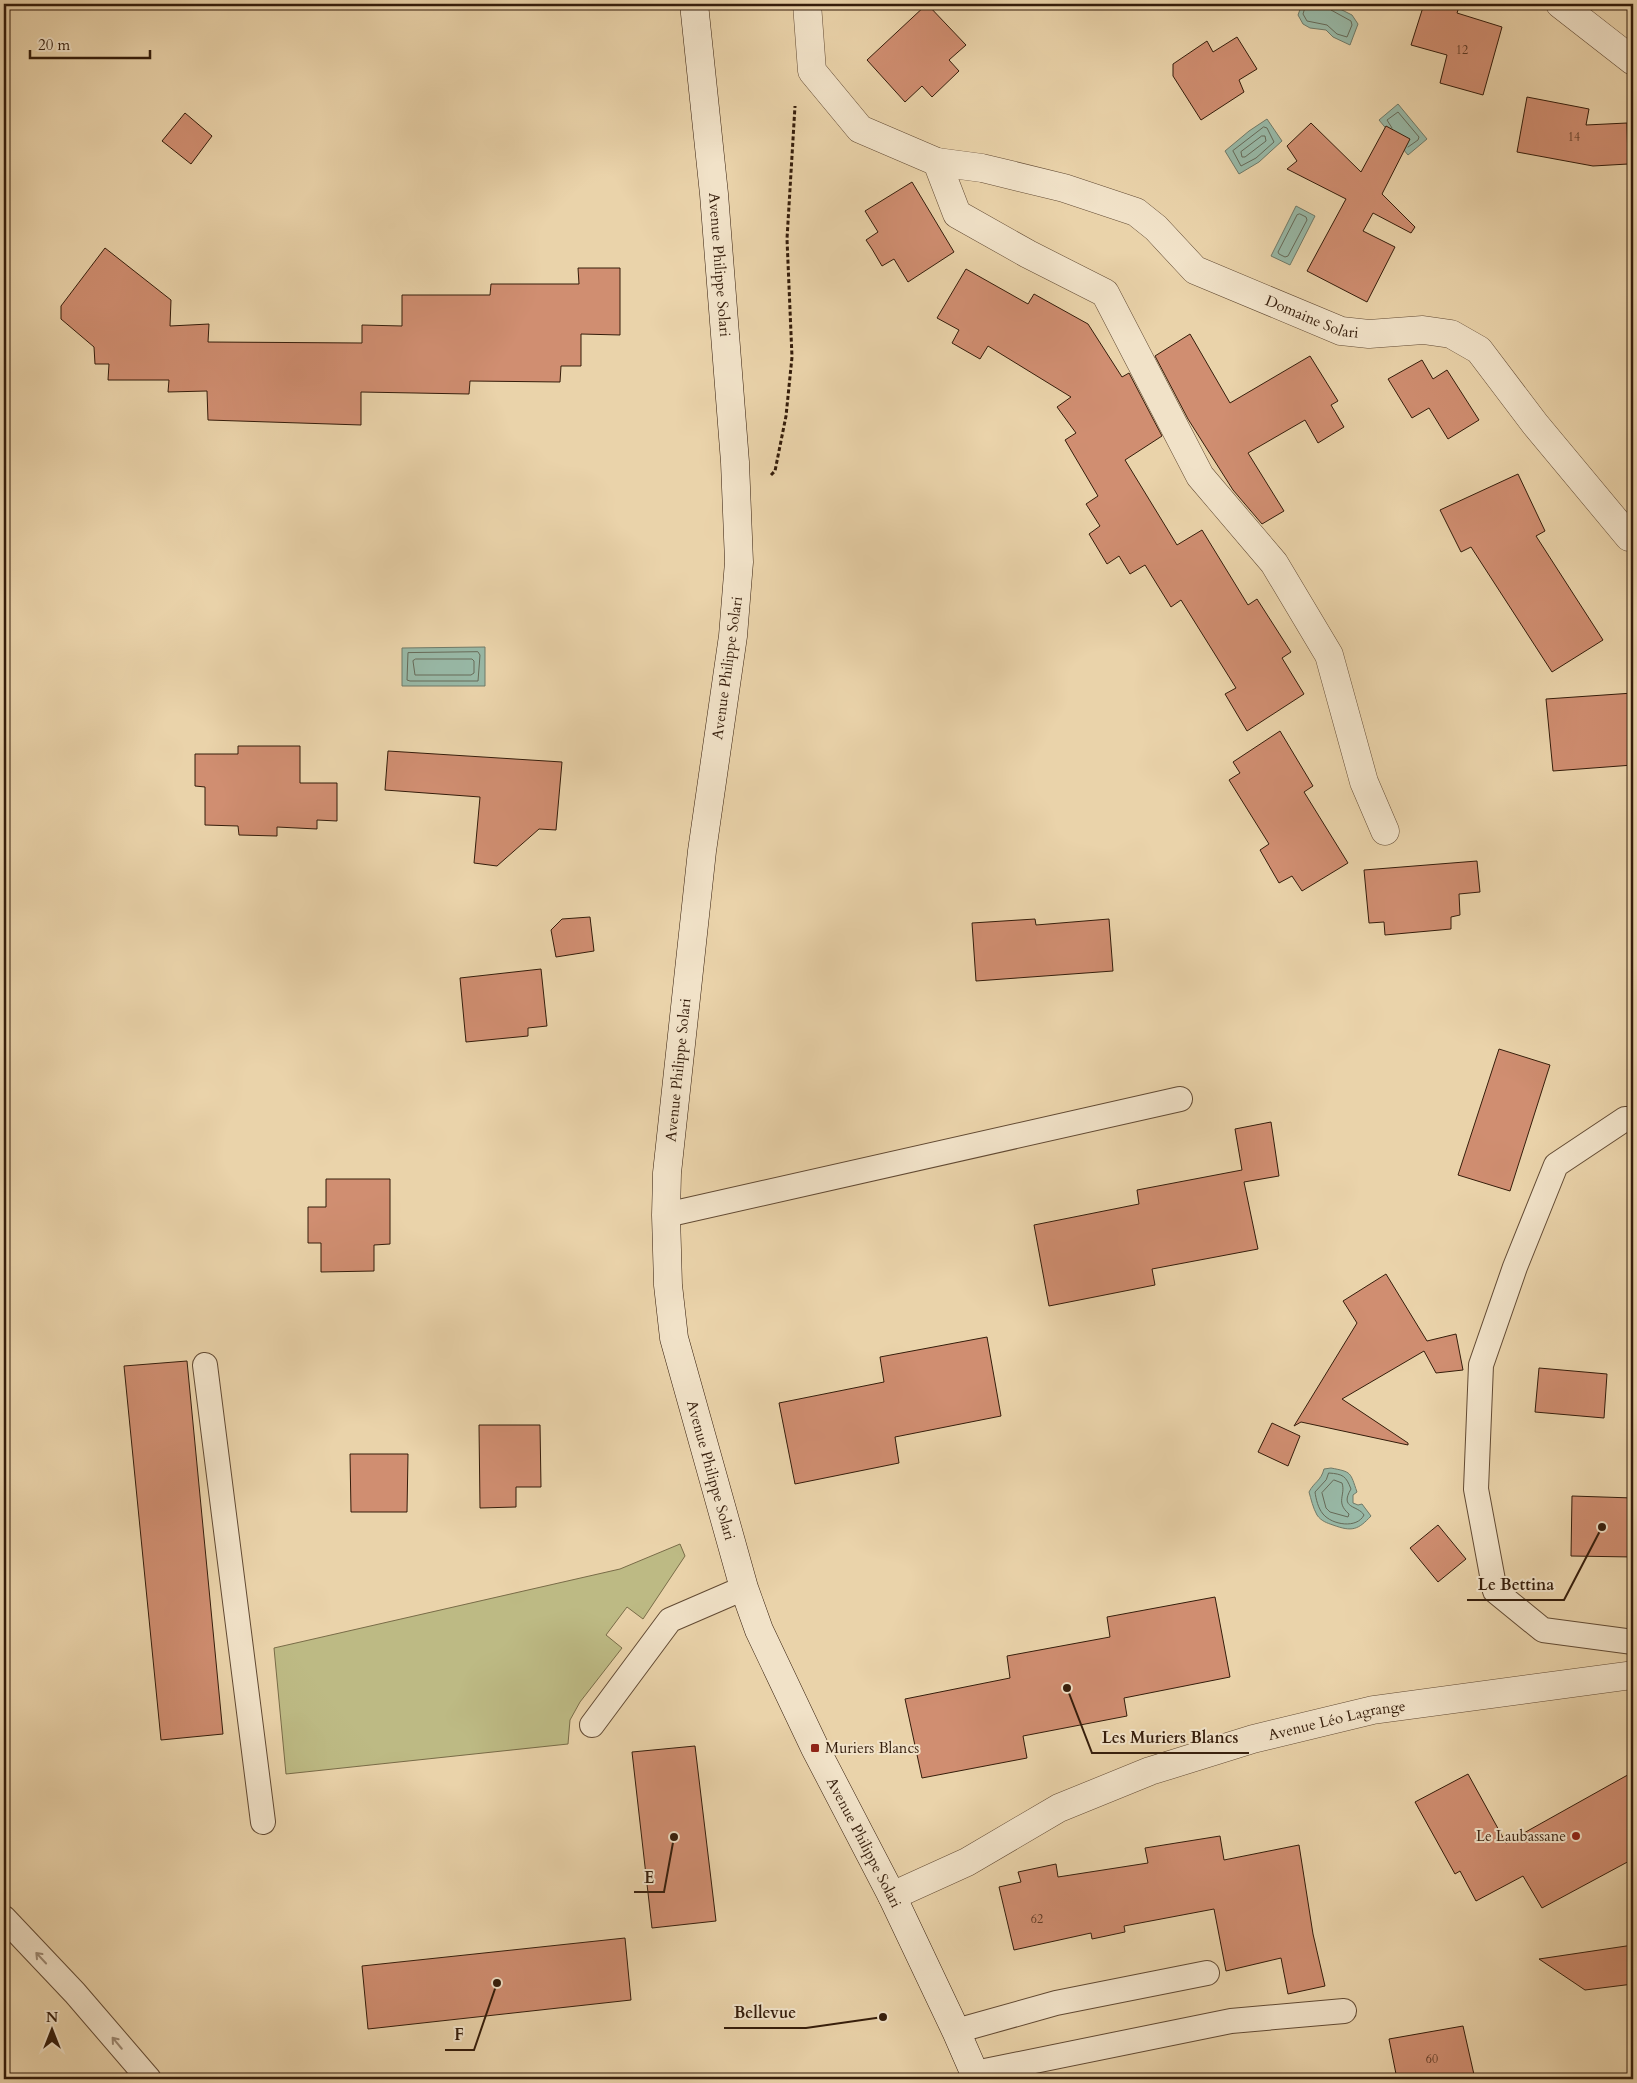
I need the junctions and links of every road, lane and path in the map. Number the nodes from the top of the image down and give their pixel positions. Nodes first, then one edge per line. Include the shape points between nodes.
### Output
1 (694, 4) edge
2 (807, 4) edge
3 (1560, 4) edge
4 (1633, 61) edge
5 (812, 72) junction
6 (937, 162) junction
7 (737, 512) junction
8 (1629, 537) dead end
9 (1385, 831) dead end
10 (1180, 1099) dead end
11 (1633, 1119) edge
12 (666, 1215) junction
13 (205, 1366) dead end
14 (744, 1588) junction
15 (1633, 1642) edge
16 (1633, 1675) edge
17 (592, 1725) dead end
18 (263, 1822) dead end
19 (892, 1896) junction
20 (4, 1918) edge
21 (1207, 1973) dead end
22 (1344, 2011) dead end
23 (956, 2030) junction
24 (976, 2076) edge
25 (149, 2079) edge

1 - 7 street, Avenue Philippe Solari via 714,194
2 - 5 street
3 - 4 street
5 - 6 street, Domaine Solari via 860,130
5 - 7 path via 796,94 787,239 792,357 786,416 775,471
6 - 8 street, Domaine Solari via 992,170 1064,188 1136,212 1196,270 1341,331 1369,334 1423,330 1451,334 1479,350 1535,424
6 - 9 street via 957,214 1105,293 1200,476 1274,563 1329,655 1364,782
7 - 12 street, Avenue Philippe Solari via 739,562 733,636 702,850 667,1173
10 - 12 lane
11 - 15 lane via 1625,1119 1556,1165 1481,1366 1476,1489 1495,1591 1543,1630
12 - 14 street, Avenue Philippe Solari via 668,1286 674,1338
13 - 18 lane
14 - 17 lane via 670,1620
14 - 19 street, Avenue Philippe Solari via 759,1630 815,1748
16 - 19 street, Avenue Léo Lagrange via 1373,1710 1253,1739 1150,1771 1059,1808 967,1862
19 - 23 street, Avenue Philippe Solari
25 -> 20 lane via 75,1993
21 - 23 lane via 1056,2003
22 - 24 lane via 1231,2020
23 - 24 street, Avenue Philippe Solari

